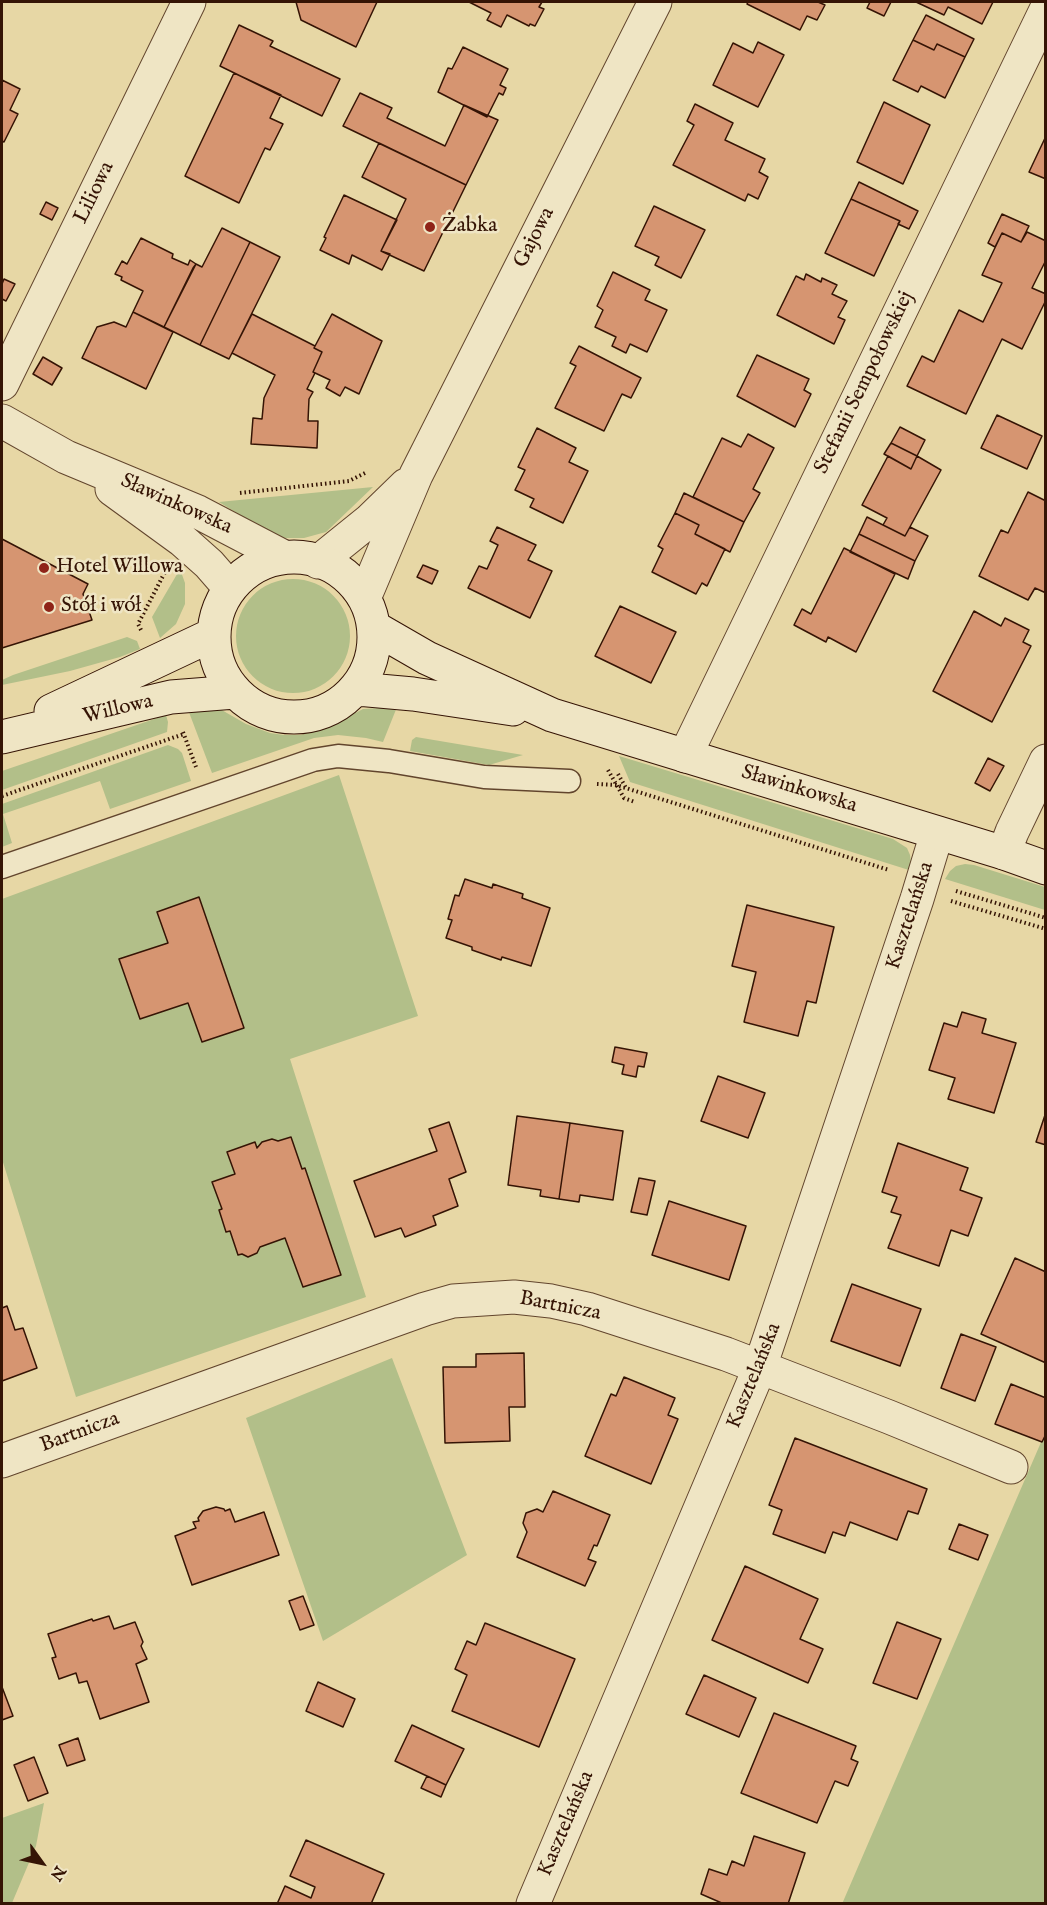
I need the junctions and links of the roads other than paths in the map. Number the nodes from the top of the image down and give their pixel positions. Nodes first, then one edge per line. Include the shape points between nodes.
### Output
1 (189, 2) edge
2 (656, 2) edge
3 (1046, 10) edge
4 (2, 384) edge
5 (2, 421) edge
6 (66, 457) junction
7 (416, 475) junction
8 (284, 557) junction
9 (318, 562) junction
10 (230, 587) junction
11 (365, 596) junction
12 (375, 628) junction
13 (212, 635) junction
14 (357, 689) junction
15 (236, 692) junction
16 (552, 715) junction
17 (2, 736) edge
18 (685, 756) junction
19 (1046, 761) edge
20 (569, 782) road end
21 (937, 833) junction
22 (1004, 853) junction
23 (2, 867) edge
24 (1046, 868) edge
25 (760, 1367) junction
26 (2, 1461) edge
27 (1011, 1467) dead end
28 (533, 1904) edge

1 - 4 street, Liliowa
2 - 7 street, Gajowa
3 - 18 street, Stefanii Sempołowskiej
5 - 6 street, Sławinkowska
6 - 8 street, Sławinkowska via 198,512
6 - 10 street, Sławinkowska via 182,540
7 - 9 street, Gajowa via 370,520
7 - 11 street, Gajowa
8 - 9 street
8 - 10 street via 256,567
9 - 11 street via 344,575
10 - 13 street via 215,609
11 - 12 street
12 - 14 street via 371,658
12 - 16 street, Sławinkowska via 427,658
13 - 15 street via 219,664
13 - 17 street, Willowa
14 - 15 street via 333,707 300,716 263,711
14 - 16 street, Sławinkowska
15 - 17 street, Willowa via 171,697
16 - 18 street, Sławinkowska
18 - 21 street, Sławinkowska
19 - 22 street
20 - 23 lane via 484,777 389,760 338,756 314,760
21 - 22 street, Sławinkowska
21 - 25 street, Kasztelańska via 933,890
22 - 24 street, Sławinkowska
25 - 26 street, Bartnicza via 551,1300 514,1297 453,1301
25 - 27 street, Bartnicza
25 - 28 street, Kasztelańska

